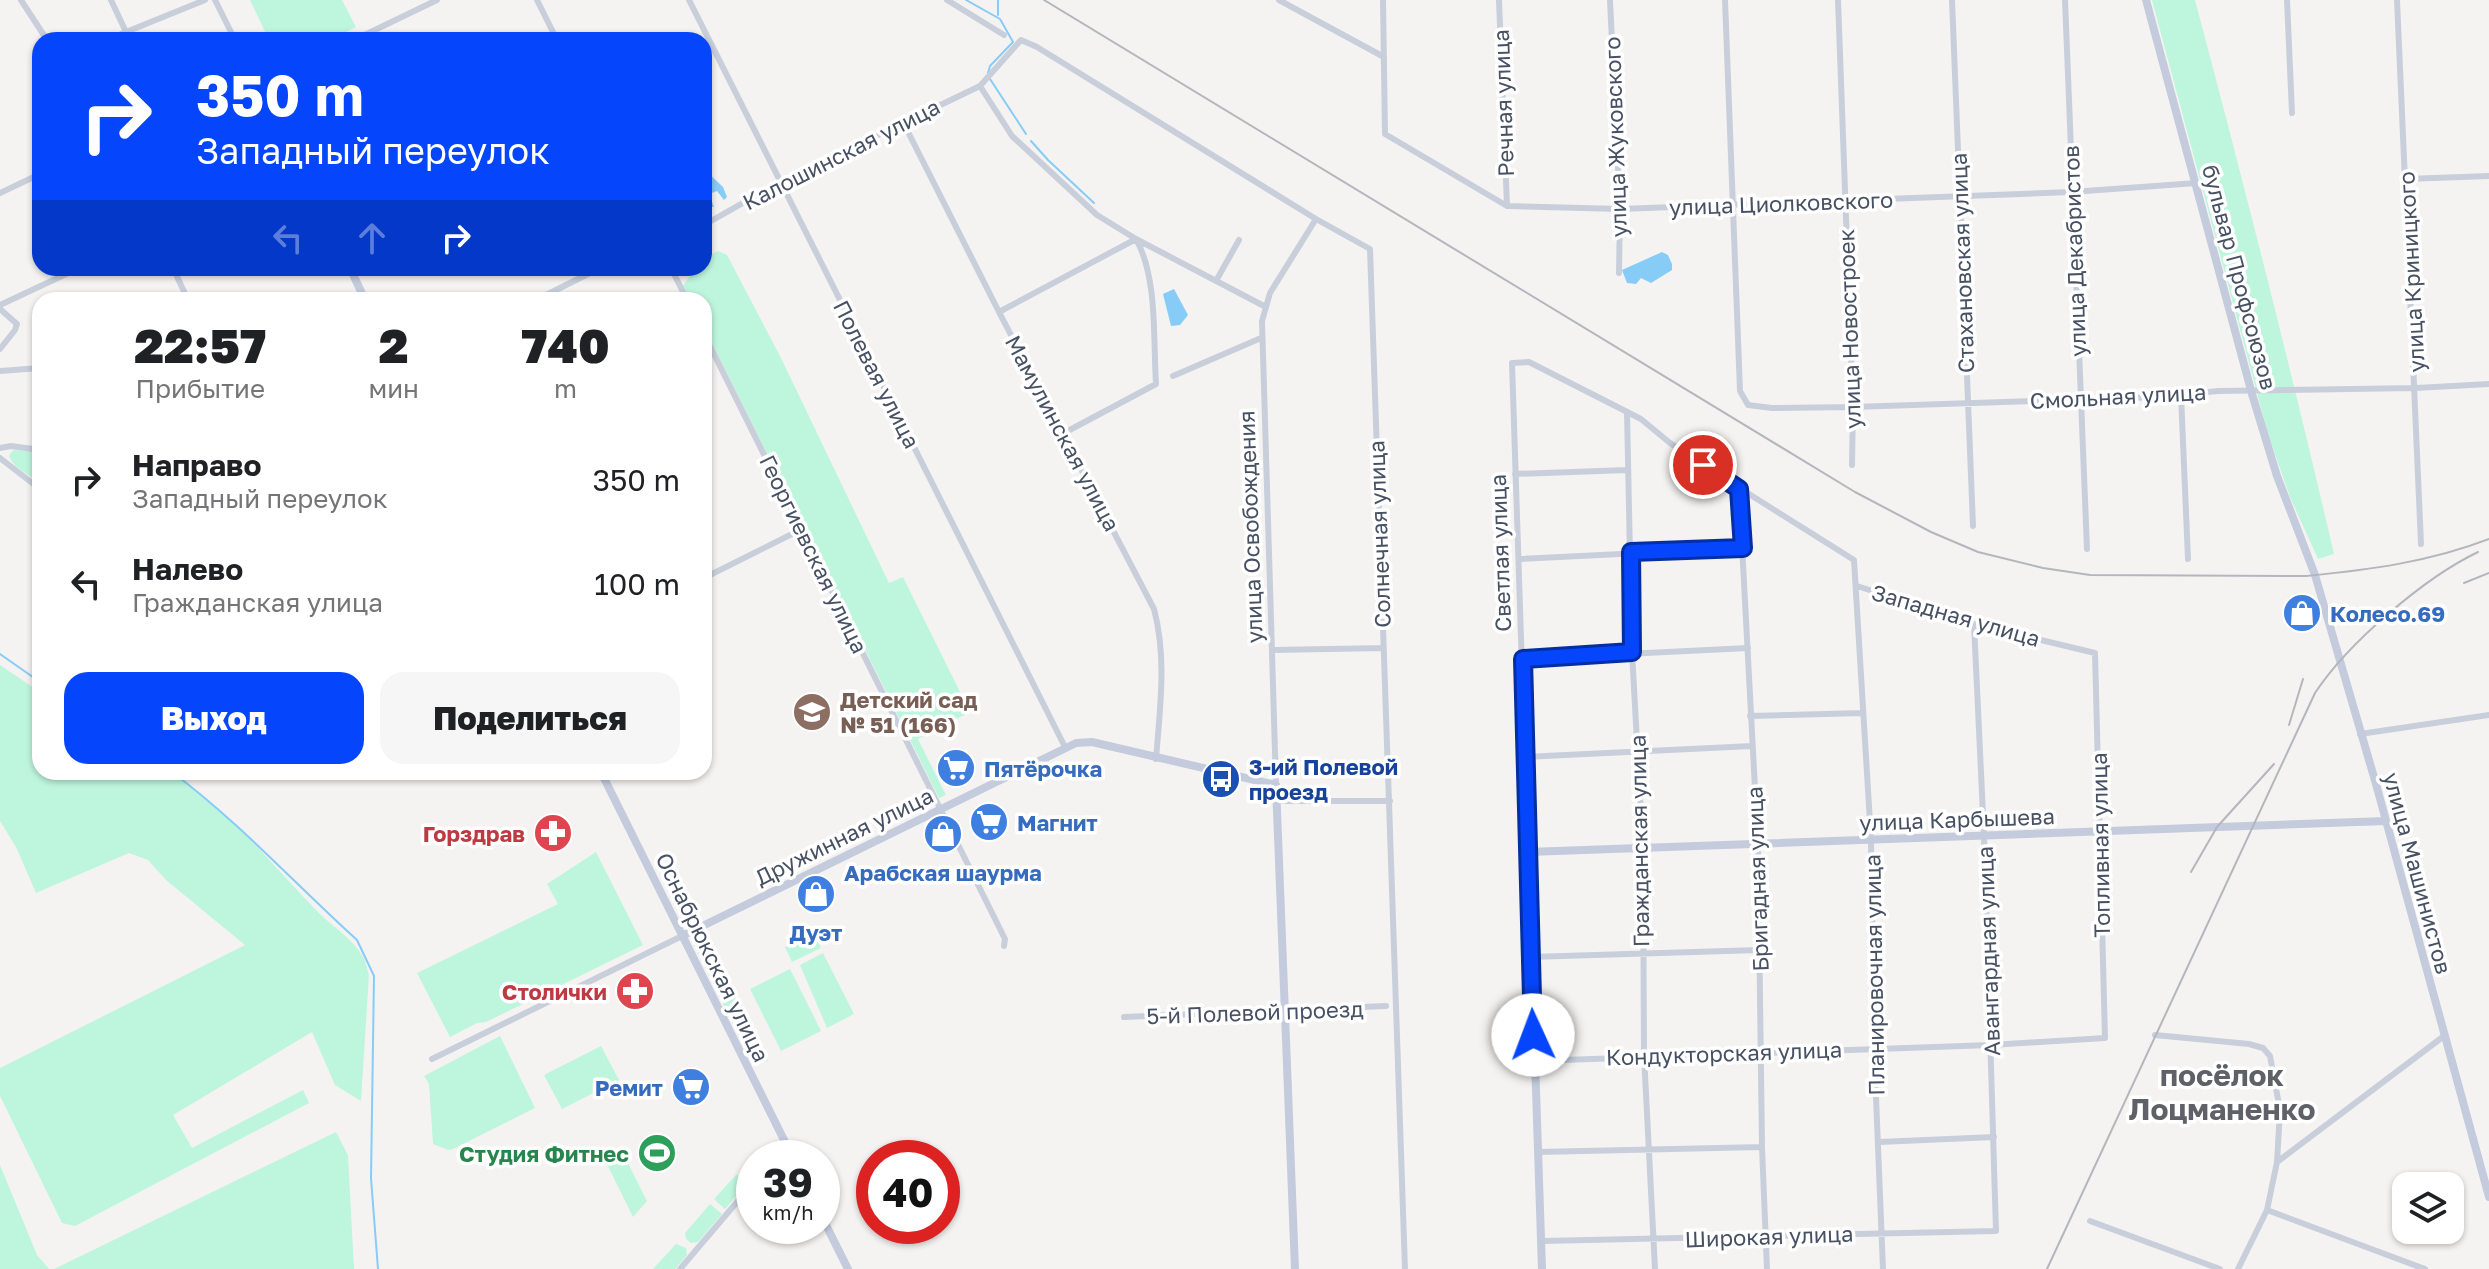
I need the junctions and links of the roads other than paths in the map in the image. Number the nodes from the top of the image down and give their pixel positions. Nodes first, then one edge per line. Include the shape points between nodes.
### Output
1 (21, 0) edge
2 (111, 0) edge
3 (205, 0) edge
4 (215, 0) edge
5 (437, 0) edge
6 (537, 0) edge
7 (689, 0) edge
8 (947, 0) edge
9 (1279, 0) edge
10 (1383, 0) edge
11 (1499, 0) edge
12 (1610, 0) edge
13 (1725, 0) edge
14 (1838, 0) edge
15 (1952, 0) edge
16 (2065, 0) edge
17 (2146, 0) edge
18 (2287, 0) edge
19 (2397, 0) edge
20 (42, 32) edge
21 (126, 32) joint
22 (231, 32) edge
23 (371, 32) edge
24 (553, 32) edge
25 (705, 32) edge
26 (1004, 35) dead end
27 (712, 46) edge
28 (1384, 57) junction
29 (994, 73) joint
30 (980, 86) junction
31 (2292, 113) dead end
32 (903, 122) junction
33 (2489, 176) edge
34 (32, 178) edge
35 (2406, 179) junction
36 (780, 182) junction
37 (2197, 183) junction
38 (2071, 192) junction
39 (0, 193) edge
40 (1960, 196) junction
41 (1845, 201) junction
42 (1732, 205) junction
43 (1507, 206) junction
44 (1620, 209) junction
45 (1316, 219) junction
46 (712, 220) edge
47 (1136, 239) junction
48 (1239, 240) dead end
49 (1619, 273) dead end
50 (63, 276) edge
51 (584, 276) edge
52 (1216, 281) junction
53 (552, 292) edge
54 (1264, 306) junction
55 (0, 307) edge
56 (999, 312) junction
57 (1261, 338) junction
58 (0, 349) edge
59 (712, 350) edge
60 (1512, 363) joint
61 (32, 369) edge
62 (0, 371) edge
63 (1173, 376) dead end
64 (2489, 384) edge
65 (2416, 388) junction
66 (2251, 390) junction
67 (2181, 395) junction
68 (2081, 400) junction
69 (1968, 402) junction
70 (1853, 407) junction
71 (1627, 412) junction
72 (1064, 433) junction
73 (0, 448) edge
74 (32, 449) edge
75 (0, 458) edge
76 (1852, 465) dead end
77 (1627, 470) junction
78 (1515, 474) junction
79 (32, 483) edge
80 (1739, 489) junction
81 (1973, 526) dead end
82 (802, 529) junction
83 (2421, 544) dead end
84 (1743, 548) junction
85 (2087, 549) dead end
86 (1631, 552) junction
87 (1519, 559) junction
88 (2188, 559) dead end
89 (2310, 560) joint
90 (712, 574) edge
91 (1857, 586) junction
92 (1974, 624) junction
93 (1383, 648) junction
94 (1748, 648) junction
95 (1273, 650) junction
96 (1632, 652) junction
97 (2095, 653) joint
98 (1523, 659) junction
99 (1863, 713) junction
100 (2489, 715) edge
101 (1750, 716) junction
102 (2360, 734) junction
103 (1752, 746) junction
104 (1065, 747) junction
105 (1639, 752) junction
106 (1524, 757) junction
107 (1156, 759) junction
108 (605, 780) edge
109 (1276, 785) junction
110 (1277, 801) junction
111 (1390, 801) junction
112 (940, 808) junction
113 (2386, 821) junction
114 (2100, 832) junction
115 (1984, 836) junction
116 (1871, 839) junction
117 (1758, 845) junction
118 (1643, 850) junction
119 (1528, 852) junction
120 (682, 936) junction
121 (1004, 946) dead end
122 (1759, 950) junction
123 (1642, 954) junction
124 (1530, 957) junction
125 (1386, 1006) dead end
126 (1285, 1011) junction
127 (1124, 1017) dead end
128 (2155, 1035) dead end
129 (2444, 1036) junction
130 (2105, 1038) joint
131 (1991, 1045) junction
132 (1874, 1048) junction
133 (1760, 1051) junction
134 (1644, 1055) junction
135 (432, 1059) dead end
136 (1534, 1061) junction
137 (1994, 1137) junction
138 (784, 1140) edge
139 (1879, 1142) junction
140 (1762, 1147) junction
141 (1538, 1152) junction
142 (1650, 1152) junction
143 (2277, 1162) junction
144 (2489, 1197) edge
145 (736, 1203) edge
146 (2267, 1210) junction
147 (2090, 1221) dead end
148 (1996, 1231) joint
149 (1882, 1233) junction
150 (1766, 1235) junction
151 (1653, 1239) junction
152 (1542, 1241) junction
153 (836, 1244) edge
154 (2413, 1267) edge
155 (680, 1269) edge
156 (848, 1269) edge
157 (1295, 1269) edge
158 (1405, 1269) edge
159 (1542, 1269) edge
160 (1655, 1269) edge
161 (1767, 1269) edge
162 (1883, 1269) edge
163 (2220, 1269) edge
164 (2238, 1269) edge
165 (2425, 1269) edge

1 - 20 street
2 - 21 street
3 - 21 street
4 - 22 street
5 - 23 street
6 - 24 street
7 - 25 street, Полевая улица
8 - 26 street
9 - 28 street
10 - 28 street
11 - 43 street, Речная улица
12 - 44 street, улица Жуковского
13 - 42 street
14 - 41 street, улица Новостроек
15 - 40 street, Стахановская улица
16 - 38 street, улица Декабристов
17 - 37 street, бульвар Профсоюзов
18 - 31 street
19 - 35 street, улица Криницкого
27 - 36 street, Полевая улица
28 - 43 street, улица Циолковского via 1385,134
29 - 30 street, Калошинская улица
29 - 45 street, Солнечная улица via 1021,40 1027,41
30 - 32 street, Калошинская улица
30 - 47 street via 1012,136 1097,215
32 - 36 street, Калошинская улица
32 - 56 street, Мамулинская улица
33 - 35 street
34 - 39 street
35 - 65 street, улица Криницкого
36 - 46 street, Калошинская улица
36 - 104 street, Полевая улица
37 - 38 street, улица Циолковского
37 - 66 street, бульвар Профсоюзов
38 - 40 street, улица Циолковского
38 - 68 street, улица Декабристов
40 - 41 street, улица Циолковского
40 - 69 street, Стахановская улица
41 - 42 street, улица Циолковского
41 - 70 street, улица Новостроек
42 - 44 street, улица Циолковского
42 - 70 street, Смольная улица via 1740,391 1748,405
43 - 44 street, улица Циолковского
44 - 49 street, улица Жуковского
45 - 54 street
45 - 93 street, Солнечная улица via 1370,249
47 - 52 street
47 - 56 street
47 - 72 street via 1150,282 1156,384
48 - 52 street
50 - 55 street
51 - 53 street
52 - 54 street
54 - 57 street, улица Освобождения
55 - 58 street via 17,324
56 - 72 street, Мамулинская улица
57 - 63 street
57 - 95 street, улица Освобождения
59 - 82 street, Георгиевская улица
60 - 71 street, Западная улица via 1529,362
60 - 78 street, Светлая улица
61 - 62 street
64 - 65 street, Смольная улица
65 - 66 street, Смольная улица
65 - 83 street, улица Криницкого
66 - 67 street, Смольная улица
66 - 89 street, бульвар Профсоюзов
67 - 68 street, Смольная улица
67 - 88 street
68 - 69 street, Смольная улица
68 - 85 street, улица Декабристов
69 - 70 street, Смольная улица
69 - 81 street, Стахановская улица
70 - 76 street, улица Новостроек
71 - 77 street, Гражданская улица
71 - 80 street, Западная улица
72 - 107 street, Мамулинская улица via 1154,609 1162,673
73 - 74 street
75 - 79 street
77 - 78 street
77 - 86 street, Гражданская улица
78 - 87 street, Светлая улица
80 - 84 street, Бригадная улица
80 - 91 street, Западная улица via 1854,560
82 - 90 street
82 - 112 street, Георгиевская улица
84 - 86 street
84 - 94 street, Бригадная улица
86 - 87 street
86 - 96 street, Гражданская улица
87 - 98 street, Светлая улица
89 - 102 street, улица Машинистов
91 - 92 street, Западная улица
91 - 99 street, Планировочная улица
92 - 97 street, Западная улица
92 - 115 street, Авангардная улица
93 - 95 street
93 - 111 street, Солнечная улица
94 - 96 street
94 - 101 street, Бригадная улица
95 - 109 street, улица Освобождения
96 - 98 street
96 - 105 street, Гражданская улица
97 - 114 street, Топливная улица
98 - 106 street, Светлая улица
99 - 101 street
99 - 116 street, Планировочная улица
100 - 102 street
101 - 103 street, Бригадная улица
102 - 113 street, улица Машинистов
103 - 105 street
103 - 117 street, Бригадная улица
104 - 107 street via 1092,742
104 - 112 street, Дружинная улица
105 - 106 street
105 - 118 street, Гражданская улица
106 - 119 street, Светлая улица
107 - 109 street
108 - 120 street, Оснабрюкская улица
109 - 110 street, улица Освобождения
110 - 111 street
110 - 126 street, улица Освобождения
111 - 158 street, Солнечная улица
112 - 120 street, Дружинная улица
112 - 121 street, Георгиевская улица
113 - 114 street, улица Карбышева
113 - 129 street, улица Машинистов
114 - 115 street, улица Карбышева
114 - 130 street, Топливная улица
115 - 116 street, улица Карбышева
115 - 131 street, Авангардная улица
116 - 117 street, улица Карбышева
116 - 132 street, Планировочная улица
117 - 118 street, улица Карбышева
117 - 122 street, Бригадная улица
118 - 119 street, улица Карбышева
118 - 123 street, Гражданская улица
119 - 124 street, Светлая улица
120 - 135 street
120 - 138 street, Оснабрюкская улица
122 - 123 street
122 - 133 street, Бригадная улица
123 - 124 street
123 - 134 street, Гражданская улица
124 - 136 street, Светлая улица
125 - 126 street, 5-й Полевой проезд
126 - 127 street, 5-й Полевой проезд
126 - 157 street, улица Освобождения
128 - 143 street via 2263,1048 2270,1056 2280,1110
129 - 143 street
129 - 144 street, улица Машинистов
130 - 131 street, Кондукторская улица
131 - 132 street, Кондукторская улица
131 - 137 street, Авангардная улица
132 - 133 street, Кондукторская улица
132 - 139 street, Планировочная улица
133 - 134 street, Кондукторская улица
133 - 140 street, Бригадная улица
134 - 136 street, Кондукторская улица
134 - 142 street, Гражданская улица
136 - 141 street, Светлая улица
137 - 139 street
137 - 148 street, Авангардная улица
139 - 149 street, Планировочная улица
140 - 142 street
140 - 150 street, Бригадная улица
141 - 142 street
141 - 152 street, Светлая улица
142 - 151 street, Гражданская улица
143 - 146 street
145 - 155 street
146 - 154 street
146 - 164 street
147 - 163 street
148 - 149 street, Широкая улица
149 - 150 street, Широкая улица
149 - 162 street, Планировочная улица
150 - 151 street, Широкая улица
150 - 161 street, Бригадная улица
151 - 152 street, Широкая улица
151 - 160 street, Гражданская улица
152 - 159 street, Светлая улица
153 - 156 street
154 - 165 street

